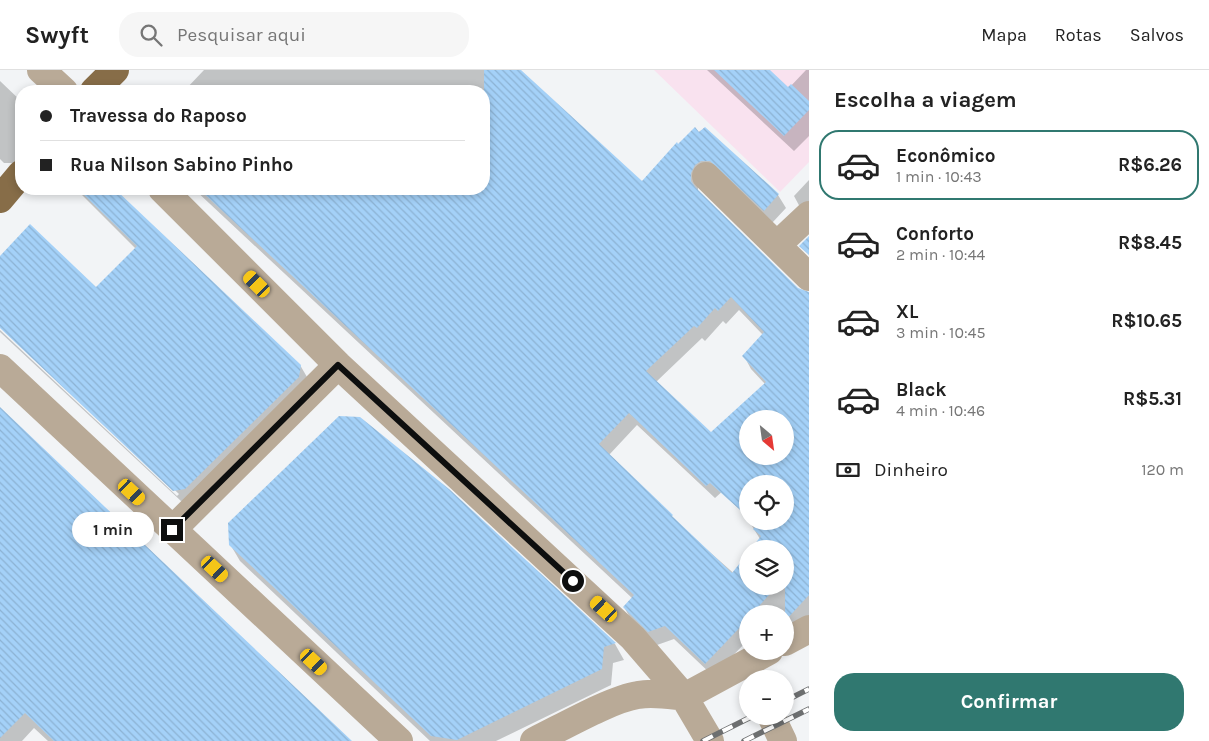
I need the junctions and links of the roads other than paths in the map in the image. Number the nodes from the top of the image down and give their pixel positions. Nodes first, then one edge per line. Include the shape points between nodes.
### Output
1 (41, 70) edge
2 (115, 70) edge
3 (57, 85) edge
4 (100, 85) edge
5 (706, 176) dead end
6 (168, 195) edge
7 (809, 215) edge
8 (777, 244) junction
9 (809, 277) edge
10 (338, 365) junction
11 (0, 368) edge
12 (172, 530) junction
13 (809, 628) edge
14 (794, 637) edge
15 (760, 660) edge
16 (751, 670) edge
17 (739, 676) edge
18 (684, 697) junction
19 (776, 725) edge
20 (399, 741) edge
21 (534, 741) edge
22 (710, 741) edge
23 (784, 741) edge

1 - 3 street
2 - 4 main road
5 - 8 street
6 - 10 street
7 - 8 street
8 - 9 street
10 - 12 street
10 - 18 street via 610,615 652,657
11 - 12 street
12 - 20 street
13 - 14 street
15 - 16 street
17 - 18 street
18 - 21 street via 653,693 635,695
18 - 22 street
19 - 23 street

